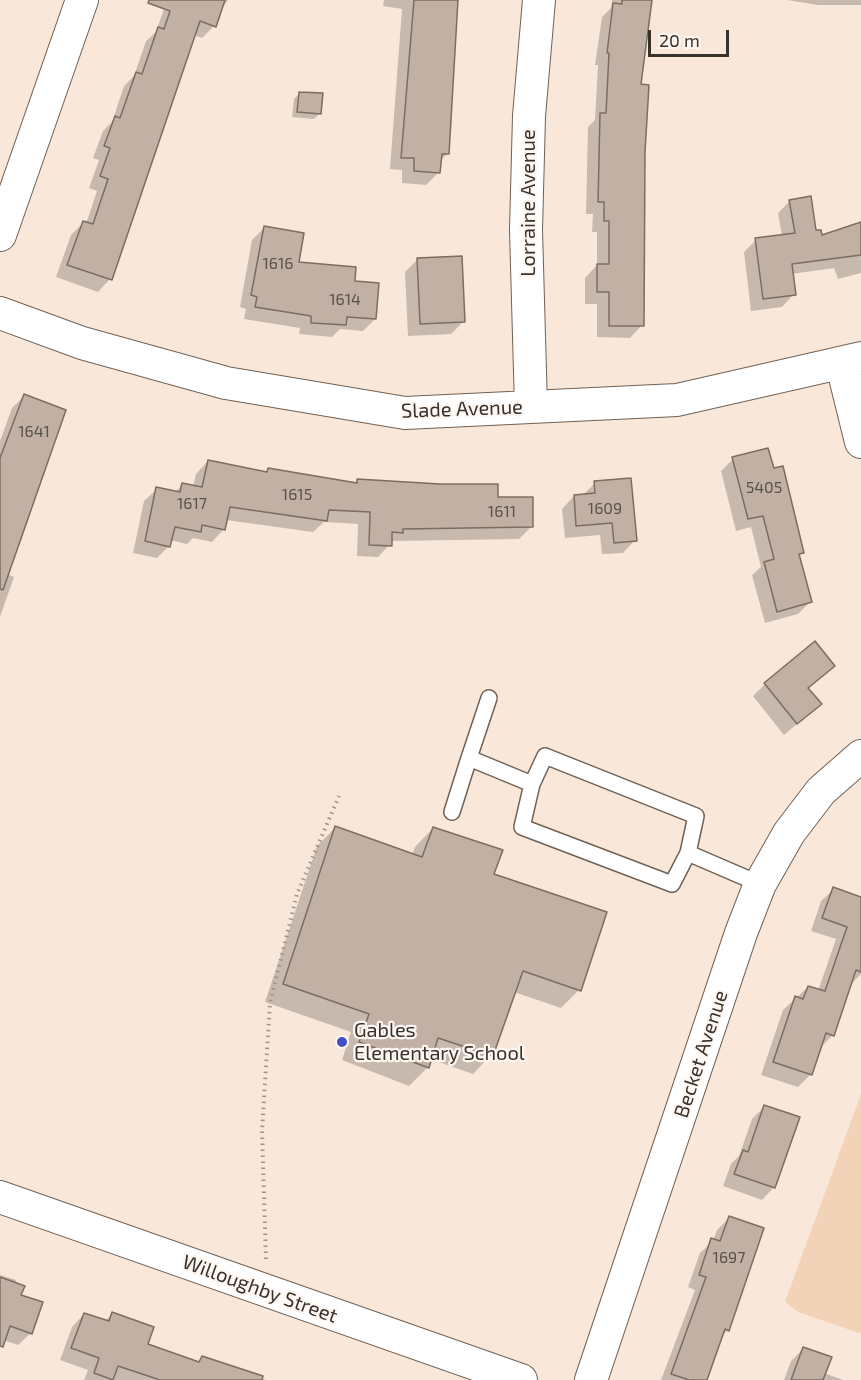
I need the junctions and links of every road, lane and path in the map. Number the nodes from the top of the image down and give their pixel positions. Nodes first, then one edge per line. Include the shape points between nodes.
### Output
1 (82, 0) edge
2 (539, 0) edge
3 (0, 235) edge
4 (0, 313) edge
5 (851, 362) edge
6 (531, 407) junction
7 (861, 442) edge
8 (489, 699) dead end
9 (861, 756) edge
10 (469, 758) junction
11 (532, 784) junction
12 (339, 796) dead end
13 (452, 812) dead end
14 (688, 853) junction
15 (760, 884) junction
16 (0, 1197) edge
17 (268, 1292) junction
18 (520, 1380) edge
19 (591, 1380) edge

1 - 3 street
2 - 6 street, Lorraine Avenue via 529,116 526,230
4 - 6 street, Slade Avenue via 82,343 226,383 405,413
5 - 6 street, Slade Avenue via 677,400
5 - 7 street
8 - 10 lane
9 - 15 street, Becket Avenue via 820,791 789,833
10 - 11 lane
10 - 13 lane
11 - 14 lane via 545,756 696,816
11 - 14 lane via 522,827 672,884
12 - 17 path via 297,894 270,1003 262,1131
14 - 15 lane
15 - 19 street, Becket Avenue
16 - 17 street, Willoughby Street
17 - 18 street, Willoughby Street

